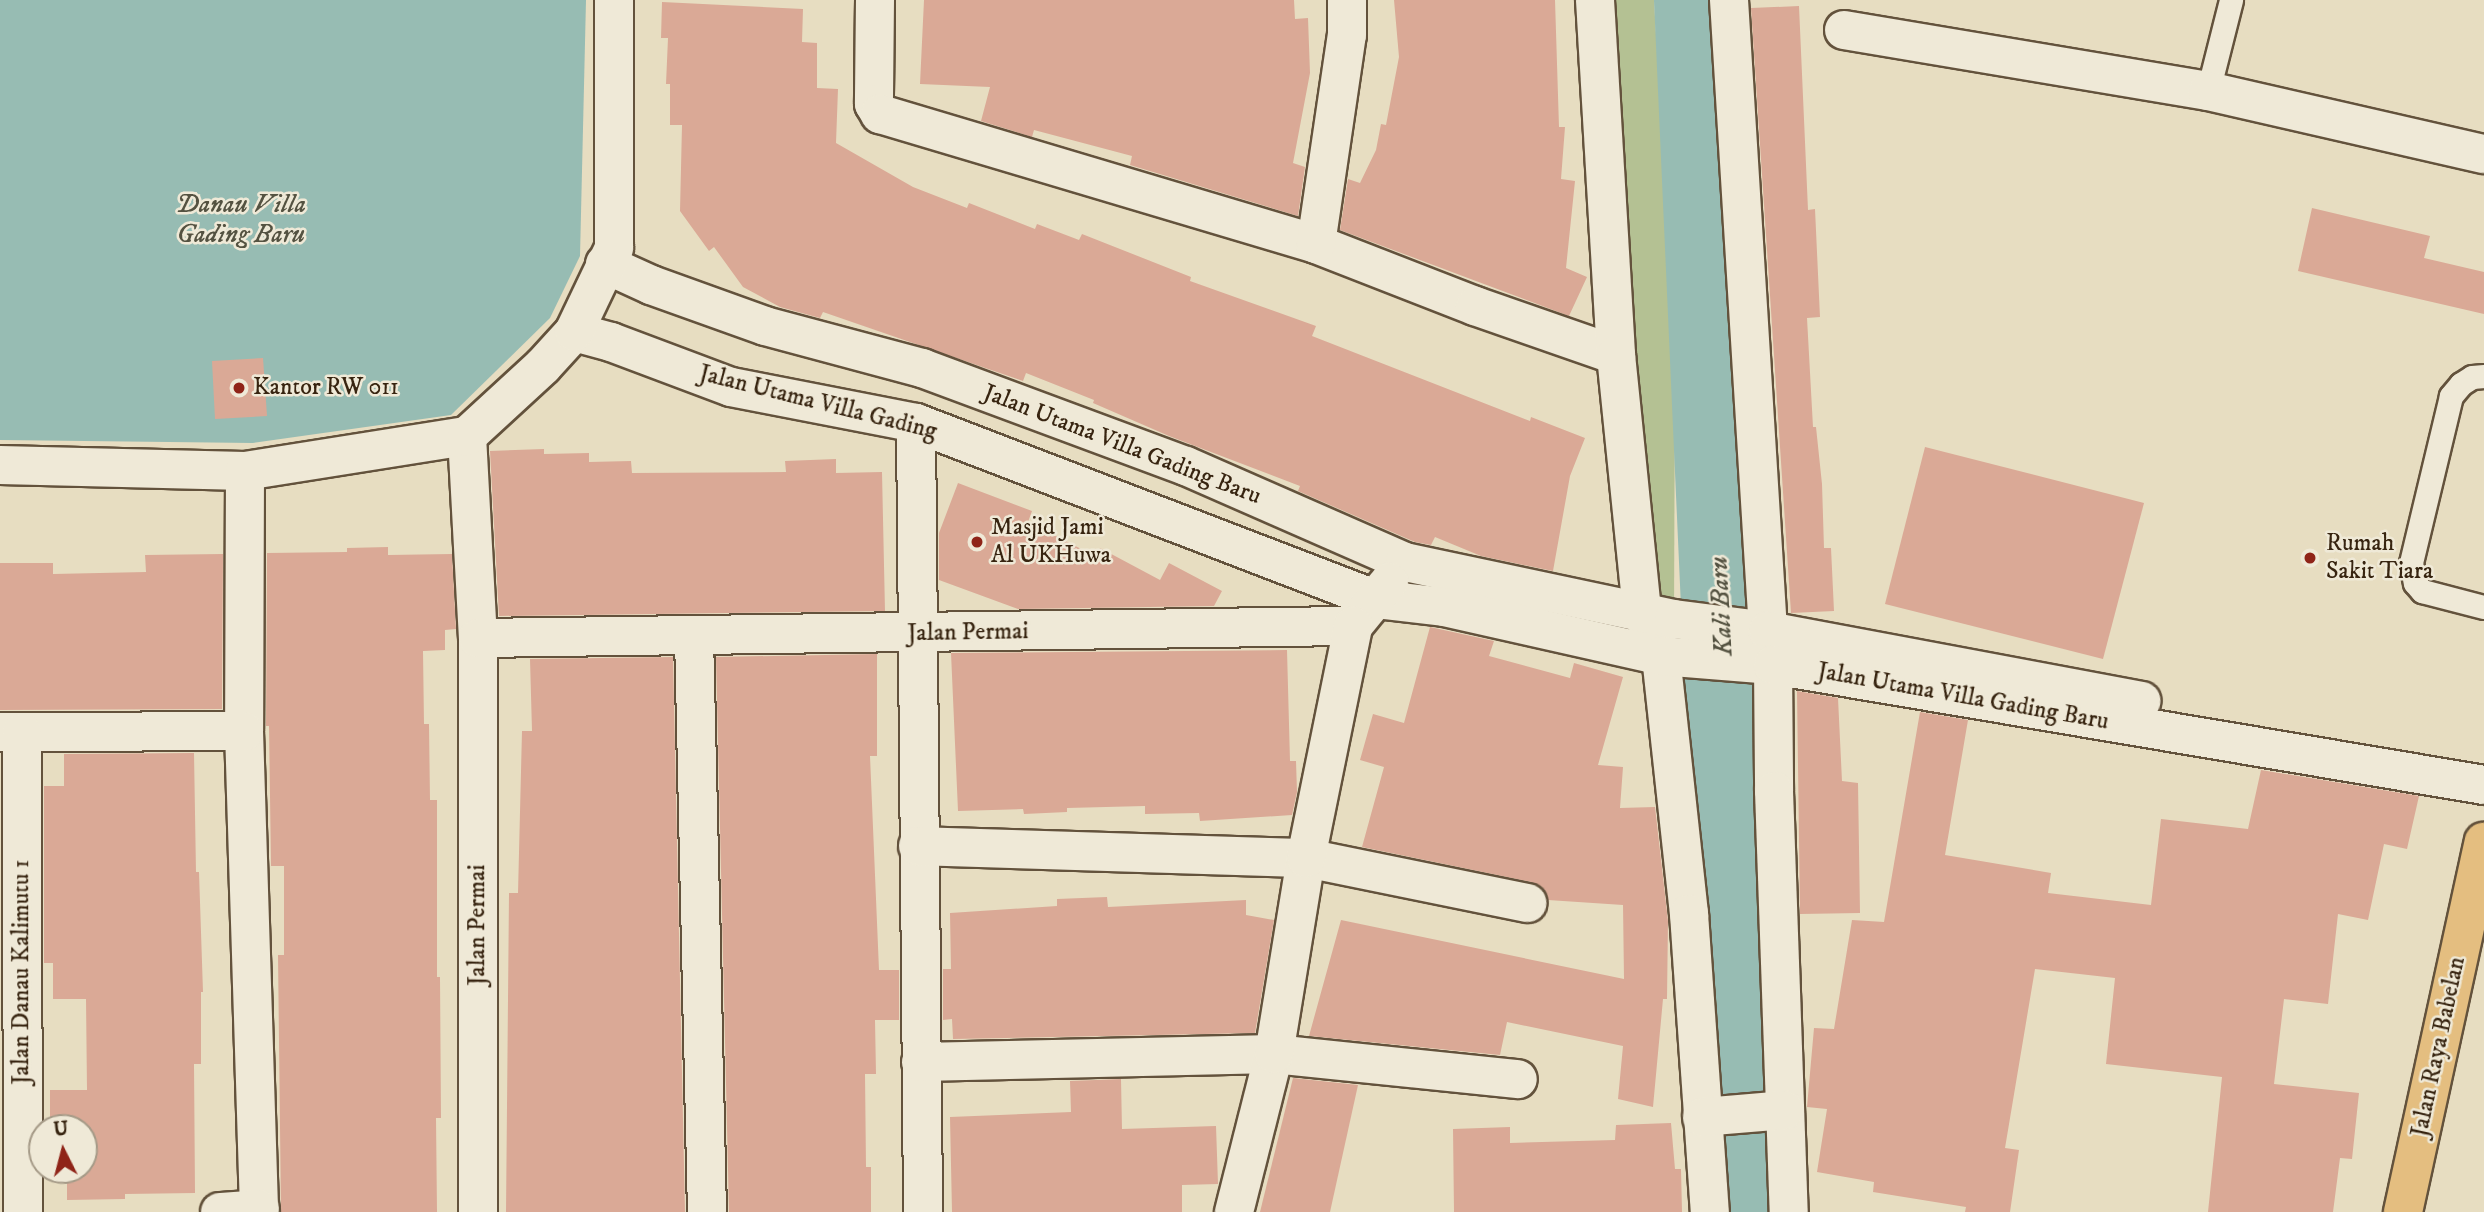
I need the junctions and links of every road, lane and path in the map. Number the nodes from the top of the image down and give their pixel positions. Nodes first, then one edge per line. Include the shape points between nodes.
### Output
1 (614, 0) edge
2 (876, 0) edge
3 (1347, 0) edge
4 (1595, 0) edge
5 (1729, 0) edge
6 (2231, 0) edge
7 (1844, 30) dead end
8 (2208, 91) junction
9 (2484, 154) edge
10 (1316, 244) junction
11 (610, 256) junction
12 (574, 332) junction
13 (1616, 355) junction
14 (2484, 376) edge
15 (916, 423) junction
16 (467, 436) junction
17 (0, 464) edge
18 (245, 471) junction
19 (1405, 562) junction
20 (1444, 607) joint
21 (2484, 607) edge
22 (1364, 612) junction
23 (1658, 615) junction
24 (919, 634) junction
25 (694, 636) junction
26 (478, 638) junction
27 (1759, 647) junction
28 (1670, 656) junction
29 (244, 731) junction
30 (11, 733) edge
31 (2484, 764) edge
32 (2484, 785) edge
33 (2484, 842) edge
34 (918, 846) junction
35 (1306, 858) junction
36 (1527, 904) dead end
37 (1274, 1054) junction
38 (921, 1062) junction
39 (1518, 1079) dead end
40 (1777, 1111) junction
41 (1707, 1116) junction
42 (259, 1210) edge
43 (23, 1212) edge
44 (220, 1212) edge
45 (478, 1212) edge
46 (707, 1212) edge
47 (923, 1212) edge
48 (1234, 1212) edge
49 (1710, 1212) edge
50 (1789, 1212) edge
51 (2403, 1212) edge

1 - 11 street
2 - 10 street via 874,104 880,114
3 - 10 street via 1347,35
4 - 13 street
5 - 27 street
6 - 8 lane
7 - 8 street
8 - 9 street
10 - 13 street
11 - 12 street
11 - 19 street, Jalan Utama Villa Gading Baru via 651,285 765,326 922,368 1186,466
12 - 15 street, Jalan Utama Villa Gading via 731,387
12 - 16 street
13 - 23 street
14 - 21 lane via 2472,377 2451,396 2411,564 2421,591
15 - 22 street, Jalan Utama Villa Gading
15 - 24 street
16 - 18 street
16 - 26 street, Jalan Permai
17 - 18 street
18 - 29 street
19 - 22 street
19 - 23 street, Jalan Utama Villa Gading Baru
20 - 22 street, Jalan Permai
20 - 28 street, Jalan Utama Villa Gading Baru
22 - 24 street, Jalan Permai
22 - 35 street
23 - 27 street, Jalan Utama Villa Gading Baru
23 - 28 street
24 - 25 street, Jalan Permai
24 - 34 street
25 - 26 street, Jalan Permai
25 - 46 street
26 - 45 street, Jalan Permai
27 - 28 street, Jalan Utama Villa Gading Baru
27 - 31 street, Jalan Utama Villa Gading Baru
27 - 32 street, Jalan Utama Villa Gading Baru
27 - 40 street
28 - 41 street
29 - 30 street, Jalan Danau Kalimutu 1
29 - 42 street
30 - 43 street, Jalan Danau Kalimutu 1
33 - 51 main road, Jalan Raya Babelan
34 - 35 street
34 - 38 street
35 - 36 street
35 - 37 street
37 - 38 street
37 - 39 street
37 - 48 street
38 - 47 street
40 - 41 street
40 - 50 street
41 - 49 street
42 - 44 street

